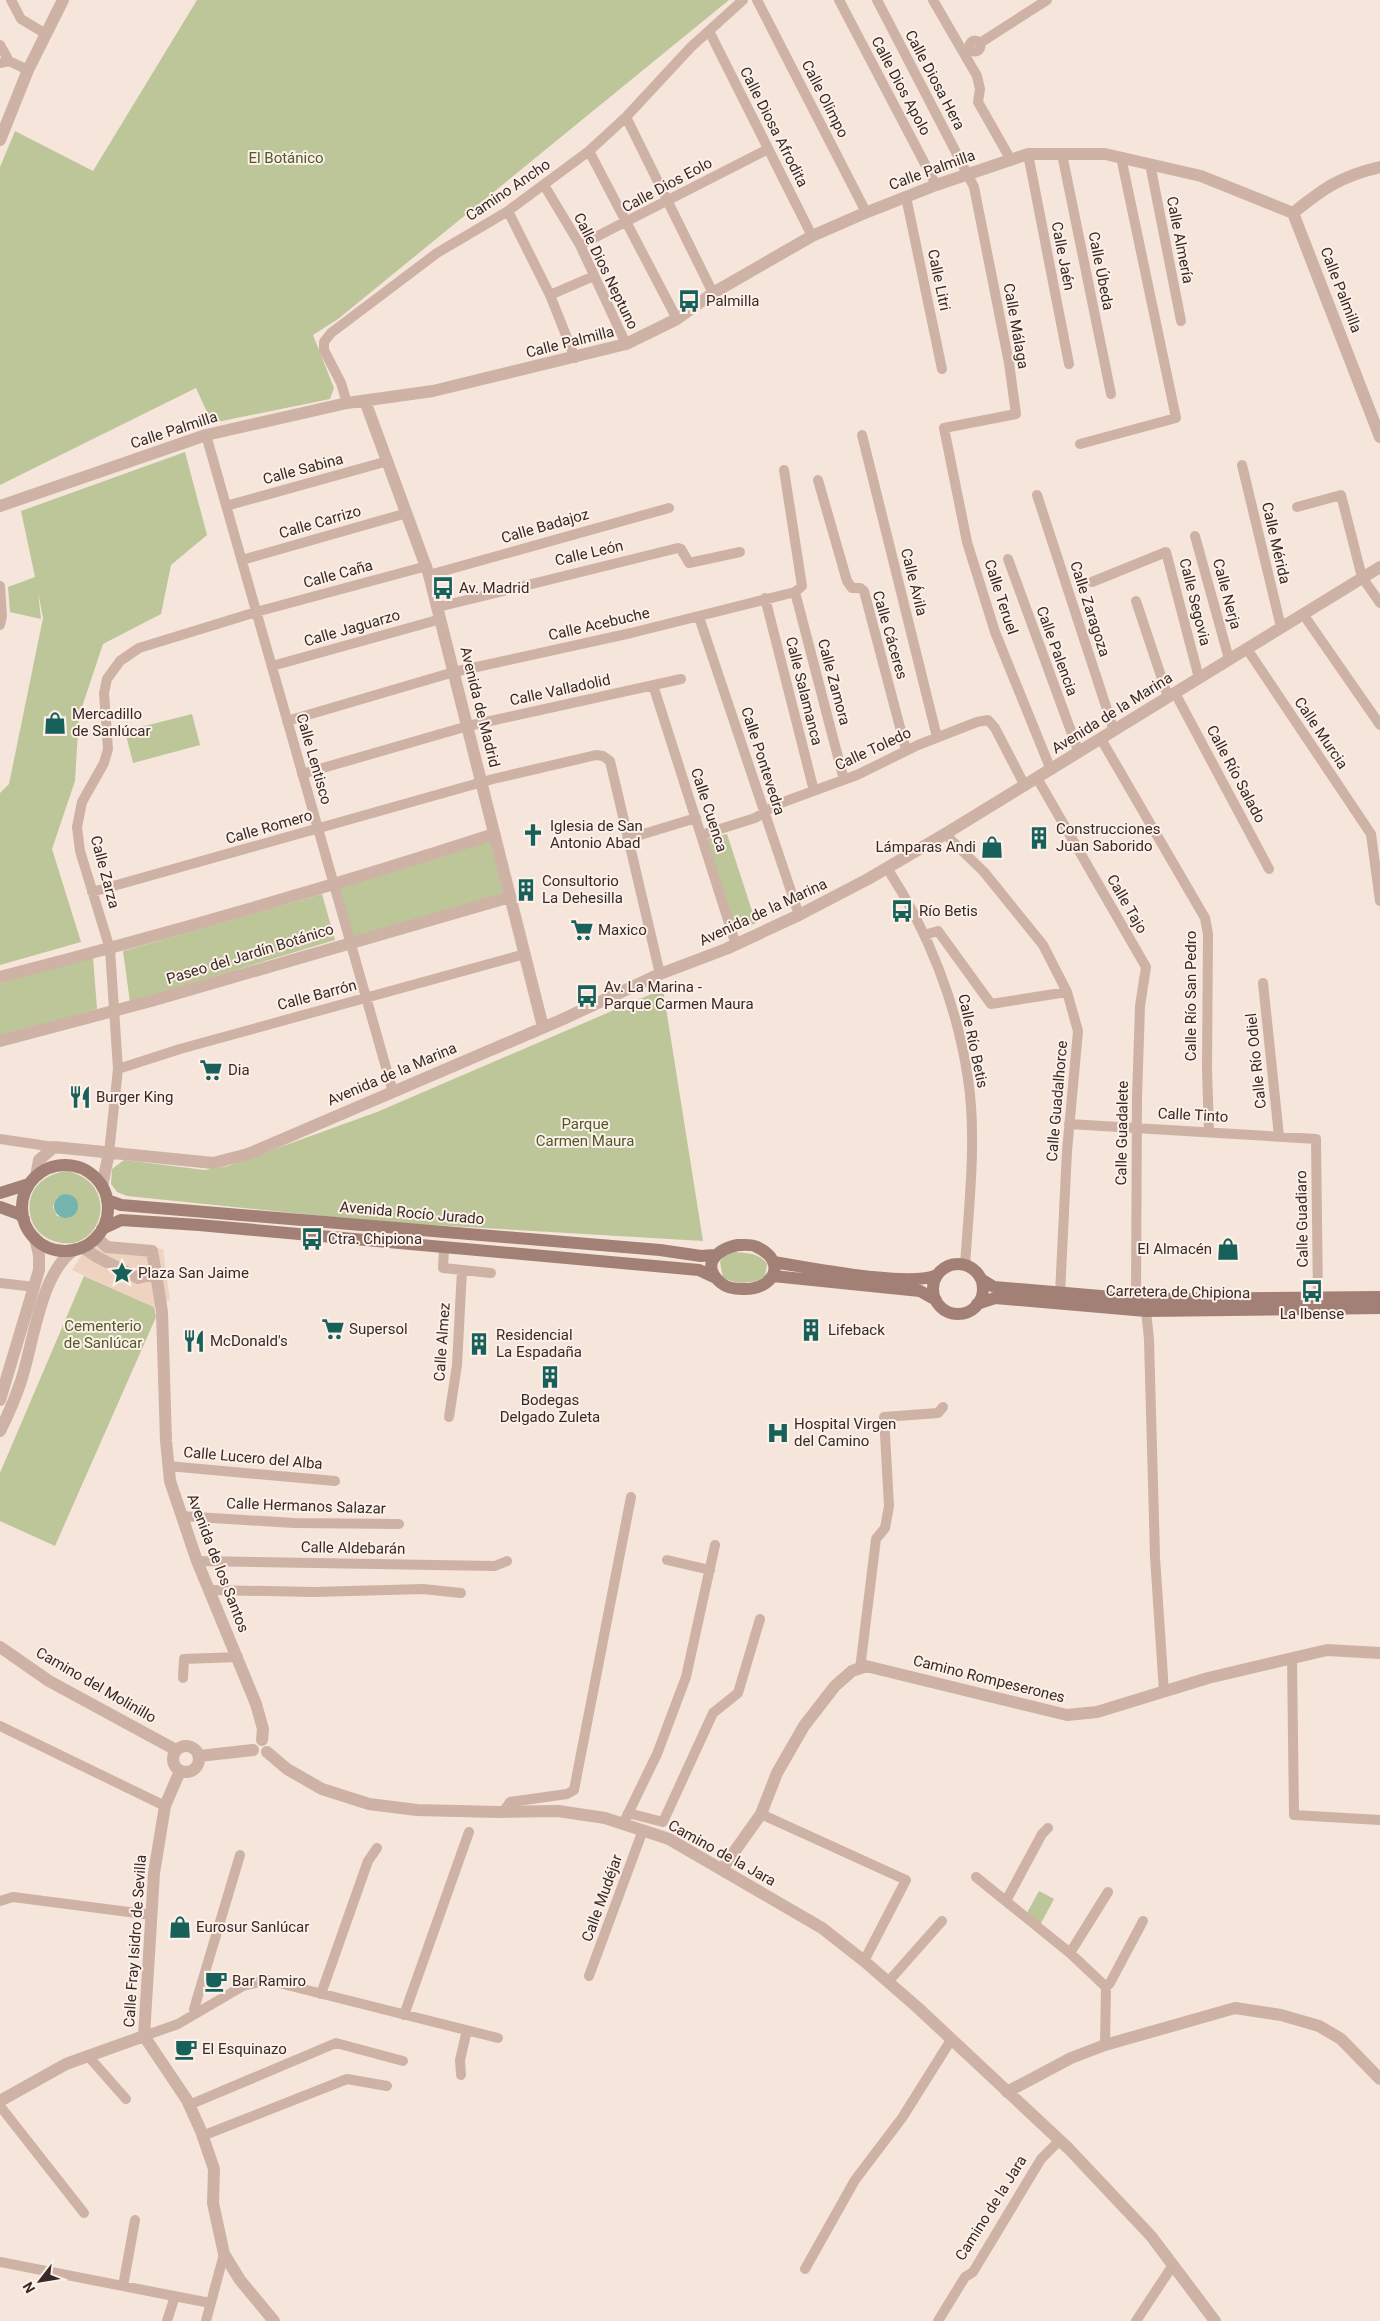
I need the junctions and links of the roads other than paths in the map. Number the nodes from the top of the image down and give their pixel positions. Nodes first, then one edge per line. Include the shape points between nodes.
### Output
1 (10, 0) edge
2 (63, 0) edge
3 (743, 0) edge
4 (757, 0) edge
5 (839, 0) edge
6 (877, 0) edge
7 (933, 0) edge
8 (1047, 0) edge
9 (709, 31) junction
10 (46, 34) junction
11 (0, 44) edge
12 (972, 48) junction
13 (4, 62) edge
14 (28, 70) junction
15 (626, 117) junction
16 (0, 140) edge
17 (768, 149) junction
18 (589, 151) junction
19 (1028, 154) junction
20 (1062, 154) junction
21 (1121, 157) junction
22 (1011, 160) junction
23 (1150, 164) junction
24 (1380, 167) edge
25 (968, 173) junction
26 (544, 185) junction
27 (936, 185) junction
28 (906, 197) junction
29 (668, 202) junction
30 (508, 211) junction
31 (866, 212) junction
32 (1293, 213) junction
33 (625, 224) junction
34 (812, 236) junction
35 (580, 245) junction
36 (594, 276) junction
37 (714, 293) junction
38 (550, 295) junction
39 (677, 319) junction
40 (1181, 321) dead end
41 (626, 344) junction
42 (575, 358) junction
43 (1069, 364) dead end
44 (942, 369) dead end
45 (1111, 394) dead end
46 (365, 401) junction
47 (347, 403) junction
48 (944, 428) joint
49 (206, 435) junction
50 (862, 435) dead end
51 (1380, 437) edge
52 (1080, 444) dead end
53 (388, 461) junction
54 (1242, 465) dead end
55 (784, 470) dead end
56 (818, 480) dead end
57 (1037, 495) dead end
58 (0, 506) edge
59 (226, 506) junction
60 (1297, 507) dead end
61 (669, 508) dead end
62 (407, 514) junction
63 (1195, 536) dead end
64 (740, 552) dead end
65 (1008, 559) dead end
66 (242, 560) junction
67 (1380, 567) edge
68 (428, 570) junction
69 (1362, 577) junction
70 (1092, 582) dead end
71 (0, 586) edge
72 (795, 592) junction
73 (765, 598) junction
74 (1136, 602) dead end
75 (1380, 603) edge
76 (256, 612) junction
77 (439, 613) junction
78 (1303, 614) junction
79 (699, 617) junction
80 (0, 625) edge
81 (1281, 627) junction
82 (1246, 649) junction
83 (1229, 660) junction
84 (272, 666) junction
85 (454, 672) junction
86 (1199, 678) junction
87 (681, 679) dead end
88 (653, 685) junction
89 (1172, 695) junction
90 (287, 721) junction
91 (1380, 725) edge
92 (468, 726) junction
93 (1114, 731) junction
94 (936, 738) junction
95 (1101, 739) junction
96 (906, 750) junction
97 (1079, 753) junction
98 (1051, 770) junction
99 (302, 774) junction
100 (1037, 778) junction
101 (844, 780) junction
102 (482, 782) junction
103 (1024, 786) junction
104 (814, 791) junction
105 (764, 813) junction
106 (696, 818) junction
107 (318, 829) junction
108 (494, 834) junction
109 (945, 834) junction
110 (701, 835) junction
111 (627, 838) junction
112 (887, 868) junction
113 (1269, 869) dead end
114 (334, 884) junction
115 (92, 892) junction
116 (510, 897) junction
117 (1380, 901) edge
118 (798, 915) junction
119 (924, 935) junction
120 (350, 942) junction
121 (736, 945) junction
122 (110, 949) junction
123 (525, 954) junction
124 (1146, 967) joint
125 (660, 974) junction
126 (0, 976) edge
127 (1263, 983) dead end
128 (1067, 992) junction
129 (366, 998) junction
130 (114, 1010) junction
131 (543, 1027) junction
132 (0, 1042) edge
133 (118, 1069) junction
134 (393, 1092) junction
135 (1069, 1124) junction
136 (1136, 1127) junction
137 (1209, 1131) junction
138 (1279, 1136) junction
139 (0, 1139) edge
140 (1316, 1139) joint
141 (25, 1143) junction
142 (54, 1147) junction
143 (92, 1151) junction
144 (109, 1153) junction
145 (39, 1160) junction
146 (106, 1170) junction
147 (32, 1180) junction
148 (102, 1186) junction
149 (0, 1193) edge
150 (107, 1200) junction
151 (0, 1208) edge
152 (24, 1219) junction
153 (99, 1233) junction
154 (35, 1238) junction
155 (79, 1248) junction
156 (119, 1248) junction
157 (444, 1248) junction
158 (715, 1255) junction
159 (773, 1262) junction
160 (112, 1265) junction
161 (965, 1265) junction
162 (462, 1270) junction
163 (491, 1273) dead end
164 (156, 1274) junction
165 (773, 1276) junction
166 (937, 1276) junction
167 (714, 1277) junction
168 (981, 1279) junction
169 (0, 1283) edge
170 (35, 1287) junction
171 (1060, 1294) junction
172 (1380, 1297) edge
173 (1318, 1299) junction
174 (936, 1300) junction
175 (1136, 1300) junction
176 (977, 1304) junction
177 (1380, 1308) edge
178 (1146, 1310) junction
179 (0, 1400) edge
180 (943, 1407) dead end
181 (449, 1417) dead end
182 (0, 1431) edge
183 (168, 1466) junction
184 (335, 1481) dead end
185 (631, 1498) dead end
186 (181, 1516) junction
187 (399, 1524) dead end
188 (715, 1545) dead end
189 (668, 1560) dead end
190 (197, 1561) junction
191 (507, 1561) dead end
192 (710, 1570) junction
193 (209, 1590) junction
194 (461, 1593) dead end
195 (760, 1619) dead end
196 (0, 1647) edge
197 (1380, 1653) edge
198 (238, 1656) junction
199 (1292, 1658) junction
200 (860, 1669) junction
201 (183, 1678) dead end
202 (1164, 1692) junction
203 (0, 1726) edge
204 (262, 1740) junction
205 (176, 1750) junction
206 (253, 1750) junction
207 (267, 1752) junction
208 (198, 1756) junction
209 (180, 1771) junction
210 (165, 1806) junction
211 (503, 1812) junction
212 (761, 1814) junction
213 (626, 1819) junction
214 (1380, 1820) edge
215 (1048, 1828) dead end
216 (643, 1830) junction
217 (468, 1832) dead end
218 (377, 1848) dead end
219 (240, 1855) dead end
220 (722, 1869) junction
221 (976, 1877) dead end
222 (1108, 1892) dead end
223 (0, 1901) edge
224 (1006, 1901) junction
225 (152, 1915) junction
226 (942, 1921) dead end
227 (1143, 1921) dead end
228 (1070, 1953) junction
229 (864, 1961) junction
230 (589, 1976) dead end
231 (888, 1982) junction
232 (1106, 1986) junction
233 (321, 1994) junction
234 (196, 2013) junction
235 (404, 2015) junction
236 (467, 2030) junction
237 (144, 2036) junction
238 (498, 2038) dead end
239 (951, 2040) junction
240 (1105, 2045) junction
241 (88, 2056) junction
242 (403, 2061) dead end
243 (461, 2075) dead end
244 (1380, 2079) edge
245 (387, 2086) dead end
246 (1007, 2092) junction
247 (126, 2099) dead end
248 (0, 2101) edge
249 (189, 2105) junction
250 (0, 2106) edge
251 (202, 2136) junction
252 (1059, 2141) junction
253 (84, 2213) dead end
254 (135, 2220) dead end
255 (224, 2254) junction
256 (0, 2262) edge
257 (1173, 2265) junction
258 (805, 2269) dead end
259 (123, 2286) junction
260 (175, 2296) junction
261 (210, 2303) junction
262 (167, 2321) edge
263 (206, 2321) edge
264 (274, 2321) edge
265 (938, 2321) edge
266 (1136, 2321) edge
267 (1215, 2321) edge

1 - 10 street via 21,19
2 - 10 street
3 - 9 street, Camino Ancho
4 - 31 street, Calle Olimpo
5 - 27 street, Calle Dios Apolo
6 - 25 street, Calle Diosa Hera
7 - 12 street
8 - 12 street
9 - 15 street, Camino Ancho
9 - 17 street, Calle Diosa Afrodita
10 - 14 street
11 - 13 street
12 - 22 street via 980,89 978,102
13 - 14 street
14 - 16 street
15 - 18 street, Camino Ancho
15 - 29 street
17 - 29 street, Calle Dios Eolo
17 - 34 street, Calle Diosa Afrodita
18 - 26 street, Camino Ancho
18 - 33 street
19 - 20 street, Calle Palmilla
19 - 22 street, Calle Palmilla
19 - 43 street, Calle Jaén
20 - 21 street, Calle Palmilla
20 - 45 street, Calle Úbeda
21 - 23 street, Calle Palmilla
21 - 52 street via 1176,418
22 - 25 street, Calle Palmilla
23 - 32 street, Calle Palmilla via 1201,176
23 - 40 street, Calle Almería
24 - 32 street via 1351,174
25 - 27 street, Calle Palmilla
25 - 48 street, Calle Málaga via 976,197 1016,414
26 - 30 street, Camino Ancho
26 - 35 street, Calle Dios Neptuno
27 - 28 street, Calle Palmilla
28 - 31 street, Calle Palmilla
28 - 44 street, Calle Litri
29 - 33 street, Calle Dios Eolo
29 - 37 street
30 - 38 street
30 - 47 street, Camino Ancho via 437,253 331,333 324,342 324,350 342,383
31 - 34 street, Calle Palmilla
32 - 51 street, Calle Palmilla
33 - 35 street, Calle Dios Eolo
33 - 39 street
34 - 37 street, Calle Palmilla
35 - 36 street, Calle Dios Neptuno
36 - 38 street
36 - 41 street, Calle Dios Neptuno
37 - 39 street, Calle Palmilla
38 - 42 street
39 - 41 street, Calle Palmilla
41 - 42 street, Calle Palmilla
42 - 46 street, Calle Palmilla via 433,390
46 - 47 street, Calle Palmilla
46 - 53 street, Avenida de Madrid
47 - 49 street, Calle Palmilla
48 - 98 street, Calle Teruel via 967,542 995,632
49 - 58 street, Calle Palmilla
49 - 59 street, Calle Lentisco
50 - 94 street, Calle Ávila
53 - 59 street, Calle Sabina
53 - 62 street, Avenida de Madrid
54 - 81 street, Calle Mérida
55 - 72 street via 802,586
56 - 96 street, Calle Cáceres via 848,581 852,588 864,591
57 - 93 street, Calle Zaragoza
59 - 66 street, Calle Lentisco
60 - 69 street via 1341,495
61 - 68 street, Calle Badajoz
62 - 66 street, Calle Carrizo
62 - 68 street, Avenida de Madrid
63 - 83 street, Calle Nerja
64 - 77 street, Calle León via 689,563 678,548
65 - 97 street, Calle Palencia
66 - 76 street, Calle Lentisco
67 - 69 street, Avenida de la Marina
68 - 76 street, Calle Caña
68 - 77 street, Avenida de Madrid
69 - 75 street
69 - 78 street, Avenida de la Marina
70 - 86 street, Calle Segovia via 1166,552
71 - 80 street
72 - 73 street, Calle Acebuche
72 - 101 street, Calle Zamora
73 - 79 street, Calle Acebuche
73 - 104 street, Calle Salamanca
74 - 89 street, Calle Río Salado
76 - 84 street, Calle Lentisco
76 - 115 street, Calle Zarza via 139,648 120,661 107,679 104,693 108,748 104,763 82,802 77,827
77 - 84 street, Calle Jaguarzo
77 - 85 street, Avenida de Madrid
78 - 81 street, Avenida de la Marina
78 - 91 street
79 - 85 street, Calle Acebuche
79 - 105 street, Calle Pontevedra
81 - 82 street, Avenida de la Marina
82 - 83 street, Avenida de la Marina
82 - 117 street, Calle Murcia via 1371,834
83 - 86 street, Avenida de la Marina
84 - 90 street, Calle Lentisco
85 - 90 street, Calle Acebuche
85 - 92 street, Avenida de Madrid
86 - 89 street, Avenida de la Marina
87 - 88 street, Calle Valladolid
88 - 92 street, Calle Valladolid
88 - 106 street, Calle Cuenca
89 - 93 street, Avenida de la Marina
89 - 113 street, Calle Río Salado
90 - 99 street, Calle Lentisco
92 - 99 street, Calle Valladolid
92 - 102 street, Avenida de Madrid
93 - 95 street, Avenida de la Marina
94 - 96 street, Calle Toledo
94 - 103 street, Calle Toledo via 988,720
95 - 97 street, Avenida de la Marina
95 - 137 street, Calle Río San Pedro via 1205,918 1208,934
96 - 101 street, Calle Toledo
97 - 98 street, Avenida de la Marina
98 - 100 street, Avenida de la Marina
99 - 107 street, Calle Lentisco
100 - 103 street, Avenida de la Marina
100 - 124 street, Calle Tajo
101 - 104 street, Calle Toledo
102 - 107 street, Calle Romero
102 - 108 street, Avenida de Madrid
102 - 111 street, Calle Romero via 603,756 610,761
103 - 109 street, Avenida de la Marina
104 - 105 street, Calle Toledo via 778,804
105 - 110 street, Calle Toledo
105 - 118 street, Calle Pontevedra
106 - 110 street, Calle Cuenca
106 - 111 street
107 - 114 street, Calle Lentisco
107 - 115 street, Calle Romero
108 - 114 street
108 - 116 street, Avenida de Madrid
109 - 112 street, Avenida de la Marina
109 - 128 street, Calle Guadalhorce via 984,872 1023,918 1043,945
110 - 121 street, Calle Cuenca
111 - 125 street, Calle Romero
112 - 118 street, Avenida de la Marina
112 - 119 street, Calle Río Betis
114 - 120 street, Calle Lentisco
114 - 122 street
115 - 122 street, Calle Zarza
116 - 120 street, Paseo del Jardín Botánico
116 - 123 street, Avenida de Madrid
118 - 121 street, Avenida de la Marina
119 - 128 street via 938,931 991,1004
119 - 161 street, Calle Río Betis via 953,1009 969,1080 971,1140
120 - 129 street, Calle Lentisco
120 - 130 street, Paseo del Jardín Botánico
121 - 125 street, Avenida de la Marina
122 - 126 street
122 - 130 street, Calle Zarza
123 - 129 street, Calle Barrón
123 - 131 street, Avenida de Madrid
124 - 136 street, Calle Guadalete via 1140,1006
125 - 131 street, Avenida de la Marina
127 - 138 street, Calle Río Odiel
128 - 135 street, Calle Guadalhorce via 1078,1031
129 - 133 street, Calle Barrón
129 - 134 street, Calle Lentisco
130 - 132 street, Paseo del Jardín Botánico
130 - 133 street, Calle Zarza
131 - 134 street, Avenida de la Marina
133 - 144 street, Calle Zarza
134 - 144 street, Avenida de la Marina via 248,1154 213,1163
135 - 136 street, Calle Tinto
135 - 171 street, Calle Guadalhorce
136 - 137 street, Calle Tinto
136 - 175 street, Calle Guadalete
137 - 138 street, Calle Tinto
138 - 140 street, Calle Tinto
139 - 141 street
140 - 173 street, Calle Guadiaro
141 - 142 street
141 - 145 street
142 - 143 street, Avenida de la Marina
142 - 145 street
143 - 144 street, Avenida de la Marina
143 - 146 street
144 - 146 street, Calle Zarza
145 - 147 street
146 - 148 street, Calle Zarza
147 - 148 main road via 46,1169 71,1165 84,1169
147 - 149 main road
147 - 152 main road via 22,1207
148 - 150 main road
150 - 153 main road via 106,1220
150 - 158 main road, Avenida Rocío Jurado via 121,1205
151 - 152 main road via 20,1214
152 - 154 main road
153 - 155 main road
153 - 156 street via 107,1247
153 - 157 main road via 121,1220
154 - 155 main road via 61,1250
154 - 170 street via 40,1262
155 - 160 street
155 - 182 street via 67,1255 57,1268 45,1295 21,1381
156 - 160 street
156 - 164 street via 152,1251
157 - 162 street via 443,1268
157 - 167 main road via 699,1270
158 - 159 main road via 726,1247 756,1246
158 - 167 main road via 711,1265
159 - 165 main road
159 - 166 main road via 921,1280
160 - 164 street via 138,1278
161 - 166 main road via 946,1267
161 - 168 main road
162 - 163 street
162 - 181 street, Calle Almez via 457,1365
164 - 183 street, Avenida de los Santos via 162,1312
165 - 167 main road via 768,1284 752,1290 729,1288
165 - 174 main road via 920,1291
166 - 174 main road via 933,1288
168 - 171 main road, Carretera de Chipiona via 994,1287
168 - 176 main road via 983,1292
169 - 170 street
170 - 179 street
171 - 175 main road, Carretera de Chipiona
172 - 173 main road, Carretera de Chipiona
173 - 175 main road, Carretera de Chipiona
174 - 176 main road via 944,1309 956,1313 968,1312
176 - 178 main road, Carretera de Chipiona via 995,1298
177 - 178 main road, Carretera de Chipiona
178 - 202 street via 1155,1557
180 - 200 street via 938,1413 884,1417 889,1506 885,1528 876,1539
183 - 184 street, Calle Lucero del Alba
183 - 186 street, Avenida de los Santos
185 - 211 street via 574,1790 567,1794 510,1802
186 - 187 street, Calle Hermanos Salazar via 294,1523
186 - 190 street, Avenida de los Santos
188 - 192 street
189 - 192 street
190 - 191 street, Calle Aldebarán via 495,1566
190 - 193 street, Avenida de los Santos
192 - 213 street via 686,1677 657,1754
193 - 194 street via 423,1589
193 - 198 street, Avenida de los Santos
195 - 213 street via 738,1693 713,1713 663,1822
196 - 205 street, Camino del Molinillo via 49,1681
197 - 199 street, Camino Rompeserones via 1327,1650
198 - 201 street via 184,1659
198 - 204 street, Avenida de los Santos via 256,1704 263,1729
199 - 202 street, Camino Rompeserones
199 - 214 street via 1294,1815
200 - 202 street, Camino Rompeserones via 866,1666 1068,1715 1098,1712
200 - 212 street via 852,1671 835,1686 804,1726 777,1773
203 - 210 street
204 - 206 street via 254,1744
204 - 207 street via 267,1743
205 - 208 street via 189,1746
205 - 209 street via 172,1761
206 - 207 street via 259,1756
206 - 208 street
207 - 211 street, Camino de la Jara via 287,1769 322,1789 369,1804 417,1810
208 - 209 street via 198,1765 192,1771
209 - 210 street, Calle Fray Isidro de Sevilla
210 - 225 street, Calle Fray Isidro de Sevilla via 154,1873
211 - 213 street, Camino de la Jara via 558,1811
212 - 220 street
212 - 229 street via 906,1880
213 - 216 street, Camino de la Jara
215 - 224 street
216 - 220 street, Camino de la Jara via 669,1839
216 - 230 street, Calle Mudéjar
217 - 235 street
218 - 233 street via 368,1860
219 - 234 street via 194,2009
220 - 229 street, Camino de la Jara via 822,1928
221 - 224 street
222 - 228 street
223 - 225 street via 13,1897
224 - 228 street
225 - 237 street, Calle Fray Isidro de Sevilla
226 - 231 street
227 - 232 street
228 - 232 street
229 - 231 street, Camino de la Jara
231 - 239 street, Camino de la Jara
232 - 240 street
233 - 234 street via 267,1980 243,1986
233 - 235 street
234 - 237 street via 178,2024
235 - 236 street
236 - 238 street
236 - 243 street via 460,2060
237 - 241 street
237 - 249 street, Calle Fray Isidro de Sevilla
239 - 246 street, Camino de la Jara
239 - 258 street via 902,2118 855,2180
240 - 244 street via 1235,2008 1319,2026 1341,2039
240 - 246 street via 1071,2058
241 - 247 street
241 - 248 street via 66,2064
242 - 249 street via 336,2043
245 - 251 street via 348,2079
246 - 252 street, Camino de la Jara
249 - 251 street, Calle Fray Isidro de Sevilla
250 - 253 street
251 - 255 street, Calle Fray Isidro de Sevilla via 214,2169 212,2203
252 - 257 street, Camino de la Jara via 1151,2236
252 - 265 street, Camino de la Jara via 1041,2159 973,2272 966,2276
254 - 259 street
255 - 261 street
255 - 264 street, Calle Fray Isidro de Sevilla via 240,2280
256 - 259 street
257 - 266 street
257 - 267 street, Camino de la Jara
259 - 260 street
260 - 261 street
260 - 262 street
261 - 263 street

